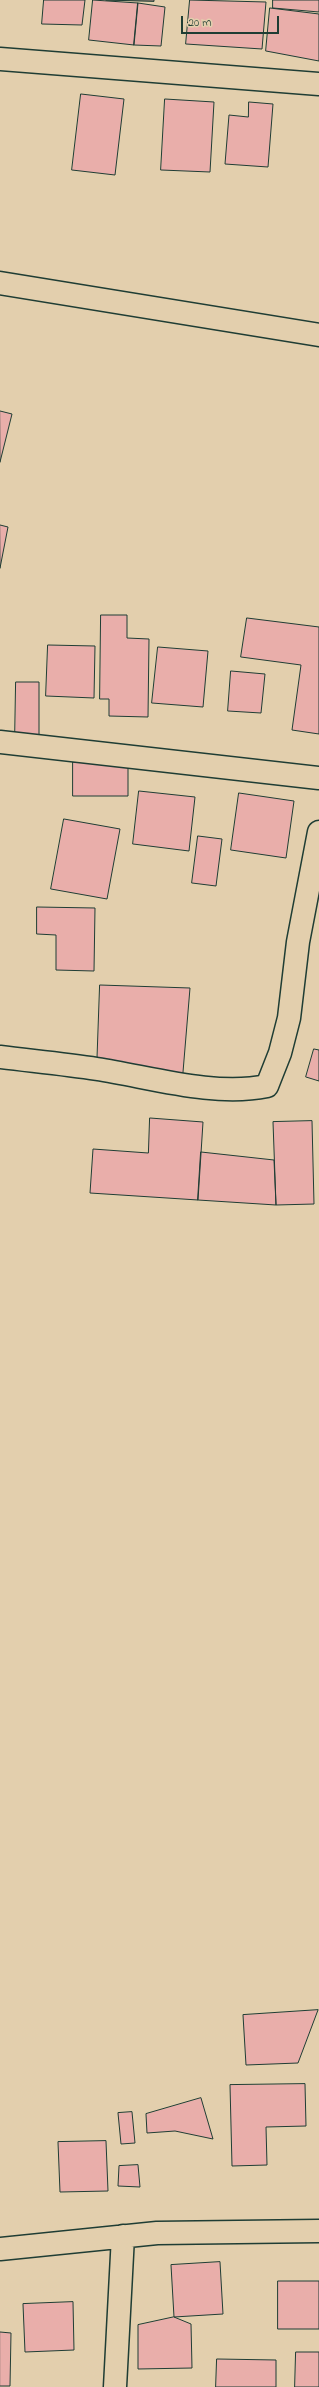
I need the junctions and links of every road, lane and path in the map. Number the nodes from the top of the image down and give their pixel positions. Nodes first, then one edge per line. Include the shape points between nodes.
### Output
1 (0, 59) edge
2 (319, 84) edge
3 (0, 283) edge
4 (319, 336) edge
5 (0, 742) edge
6 (319, 778) edge
7 (319, 832) edge
8 (0, 1057) edge
9 (319, 2230) edge
10 (123, 2236) junction
11 (0, 2249) edge
12 (116, 2387) edge

1 - 2 street
3 - 4 street
5 - 6 street
7 - 8 street via 298,942 290,1018 267,1086 247,1090 182,1084 97,1069
9 - 10 street via 157,2232
10 - 11 street
10 - 12 street

